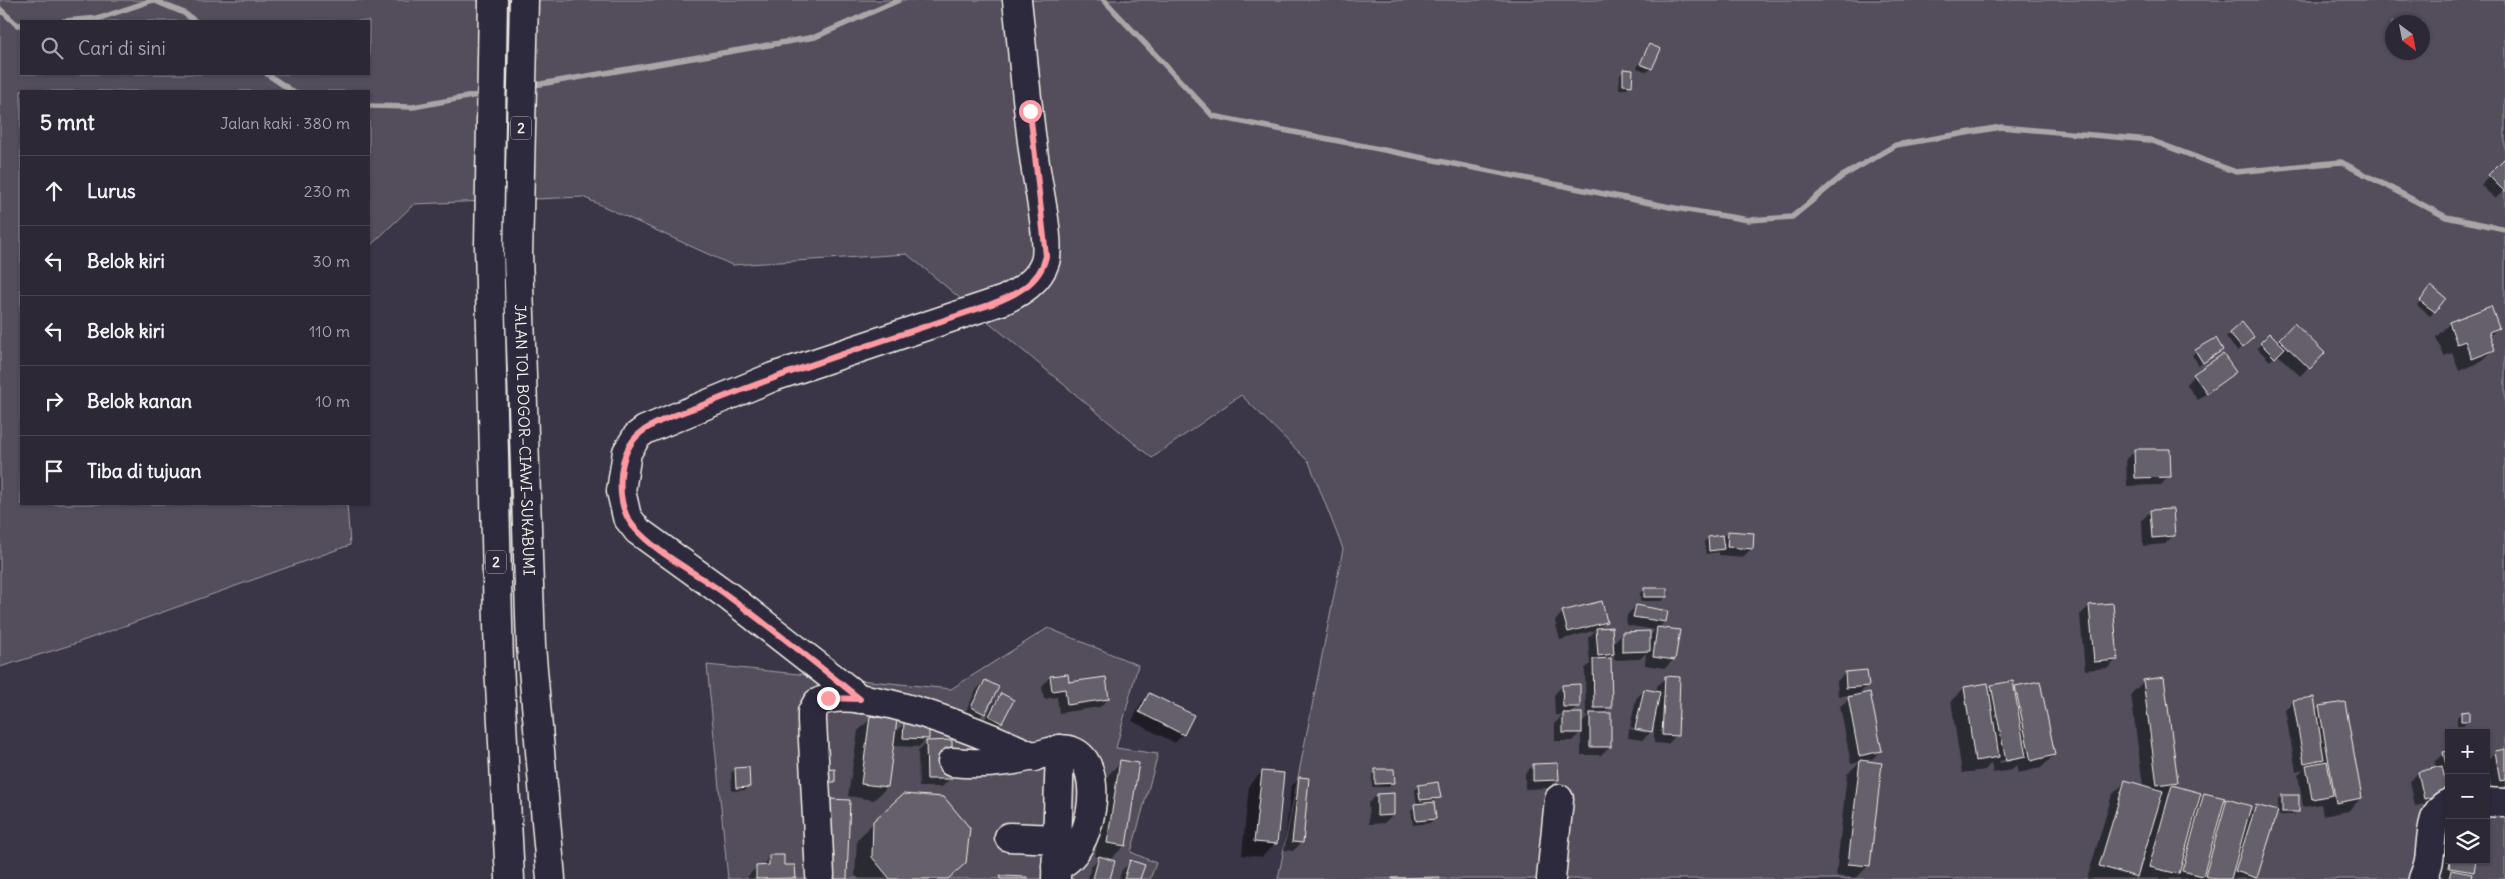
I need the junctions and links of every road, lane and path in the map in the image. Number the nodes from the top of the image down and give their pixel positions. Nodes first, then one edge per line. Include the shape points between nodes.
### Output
1 (493, 0) edge
2 (524, 0) edge
3 (1017, 0) edge
4 (860, 699) junction
5 (1034, 757) junction
6 (952, 762) dead end
7 (1559, 799) dead end
8 (2490, 802) edge
9 (2505, 803) edge
10 (2445, 805) edge
11 (1009, 837) dead end
12 (1056, 861) edge
13 (820, 875) dead end
14 (510, 879) edge
15 (551, 879) edge
16 (1551, 879) edge
17 (2423, 879) edge

1 - 14 main road, JALAN TOL BOGOR–CIAWI–SUKABUMI / 2 via 489,245 499,664
2 - 15 main road, JALAN TOL BOGOR–CIAWI–SUKABUMI / 2 via 518,255 531,646
3 - 4 main road via 1046,245 1045,263 1036,276 1019,292 1004,300 773,376 658,424 637,436 624,462 621,500 627,517 638,532 728,596
4 - 5 main road via 943,719
4 - 13 main road via 822,700 812,712
5 - 6 main road via 982,765
5 - 12 main road via 1060,749
7 - 16 main road
8 - 9 main road
10 - 17 main road via 2436,815
11 - 12 main road

